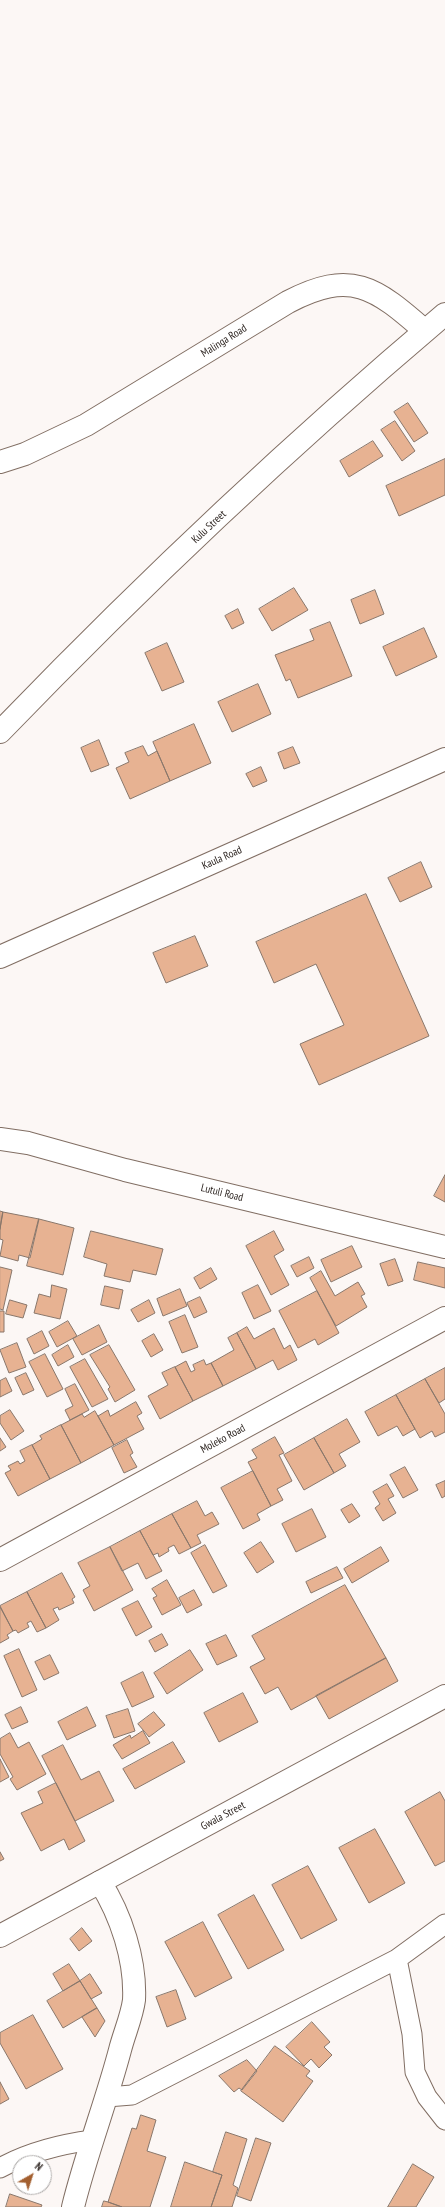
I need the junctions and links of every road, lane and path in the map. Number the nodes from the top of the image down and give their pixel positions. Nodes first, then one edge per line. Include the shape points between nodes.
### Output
1 (445, 314) edge
2 (425, 331) junction
3 (0, 462) edge
4 (0, 732) edge
5 (445, 758) edge
6 (0, 957) edge
7 (0, 1139) edge
8 (445, 1247) edge
9 (445, 1318) edge
10 (0, 1560) edge
11 (445, 1696) edge
12 (100, 1882) junction
13 (445, 1924) edge
14 (0, 1936) edge
15 (397, 1959) junction
16 (108, 2097) junction
17 (445, 2120) edge
18 (93, 2140) junction
19 (0, 2168) edge
20 (73, 2207) edge

1 - 2 street
2 - 3 street, Malinga Road via 369,289 339,284 320,287 288,302 86,425 24,454
2 - 4 street, Kulu Street via 171,562
5 - 6 street, Kaula Road
7 - 8 street, Lutuli Road via 28,1143 125,1170
9 - 10 street, Moleko Road
11 - 12 street, Gwala Street
12 - 14 street, Gwala Street
12 - 16 street via 112,1902 125,1936 132,1965 134,2001
13 - 15 lane
15 - 16 lane via 132,2095
15 - 17 lane via 412,2034 415,2072 427,2097
16 - 18 street
18 - 19 lane via 50,2148 18,2158
18 - 20 street

